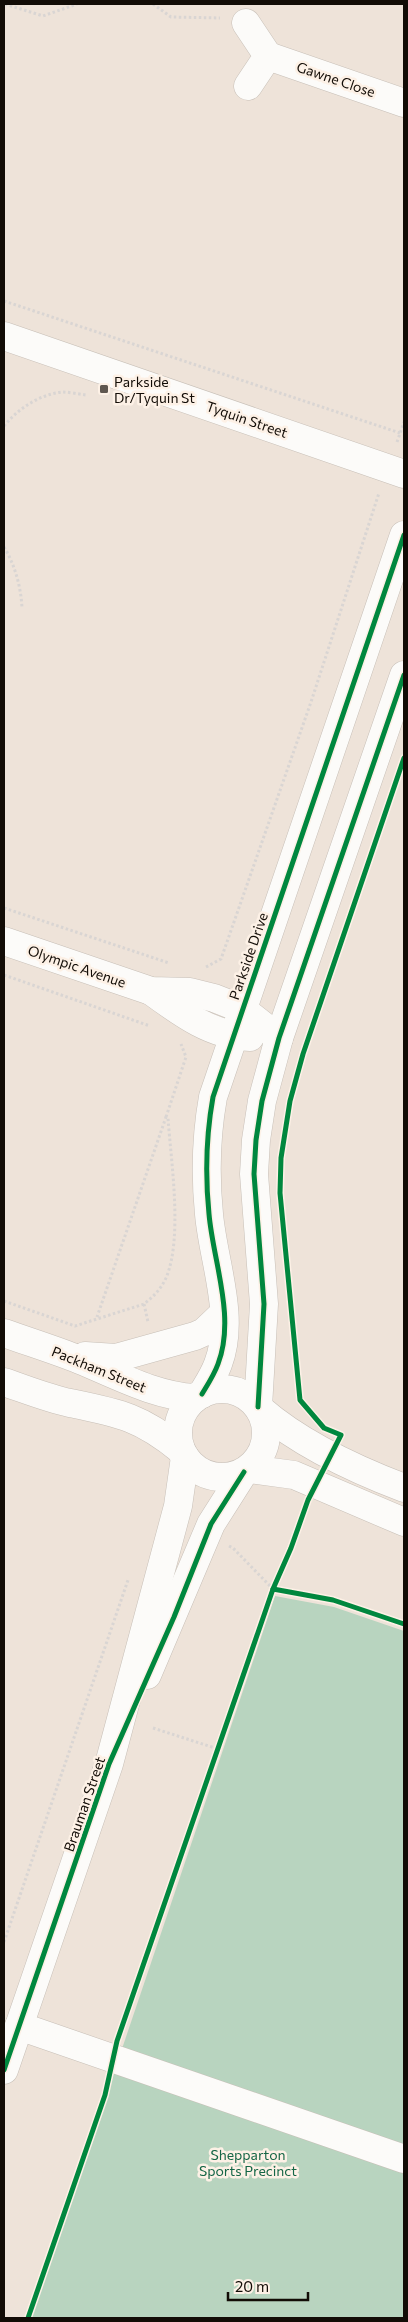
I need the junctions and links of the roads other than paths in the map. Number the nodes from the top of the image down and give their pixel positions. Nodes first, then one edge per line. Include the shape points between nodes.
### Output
1 (236, 20) road end
2 (268, 56) junction
3 (248, 86) dead end
4 (404, 103) edge
5 (4, 336) edge
6 (396, 471) edge
7 (404, 535) edge
8 (404, 675) edge
9 (4, 941) edge
10 (151, 991) junction
11 (242, 1009) junction
12 (232, 1036) junction
13 (279, 1038) junction
14 (223, 1314) junction
15 (4, 1333) edge
16 (66, 1354) junction
17 (4, 1382) edge
18 (198, 1396) junction
19 (259, 1408) junction
20 (183, 1453) junction
21 (246, 1471) junction
22 (404, 1488) edge
23 (404, 1522) edge
24 (163, 1613) junction
25 (19, 2026) junction
26 (4, 2070) edge
27 (404, 2159) edge

1 - 2 street
2 - 3 street
2 - 4 street, Gawne Close
5 - 6 street, Tyquin Street
7 - 11 street, Parkside Drive
8 - 13 street
9 - 10 street, Olympic Avenue
10 - 11 street, Olympic Avenue via 190,992
10 - 12 street, Olympic Avenue via 188,1031
11 - 12 street, Parkside Drive
11 - 13 street, Olympic Avenue
12 - 13 street, Olympic Avenue
12 - 14 street, Parkside Drive via 213,1097 206,1151 209,1216 221,1278
13 - 19 street via 262,1101 254,1158 264,1304
14 - 16 street via 201,1334 133,1354 102,1358
14 - 18 street, Parkside Drive via 222,1352 216,1370
15 - 16 street, Packham Street
16 - 18 street, Packham Street via 148,1388 180,1397
17 - 20 street via 64,1402 93,1406 138,1420 154,1428
18 - 19 street via 221,1389 234,1390 246,1395
18 - 20 street via 180,1422 178,1436
19 - 21 street via 265,1420 266,1438 261,1455
19 - 22 street via 293,1436
20 - 21 street via 199,1471 211,1476 224,1478
20 - 24 street, Brauman Street via 180,1500
21 - 23 street via 298,1476
21 - 24 street, Brauman Street via 211,1524
24 - 25 street, Brauman Street
25 - 26 street, Brauman Street
25 - 27 street

